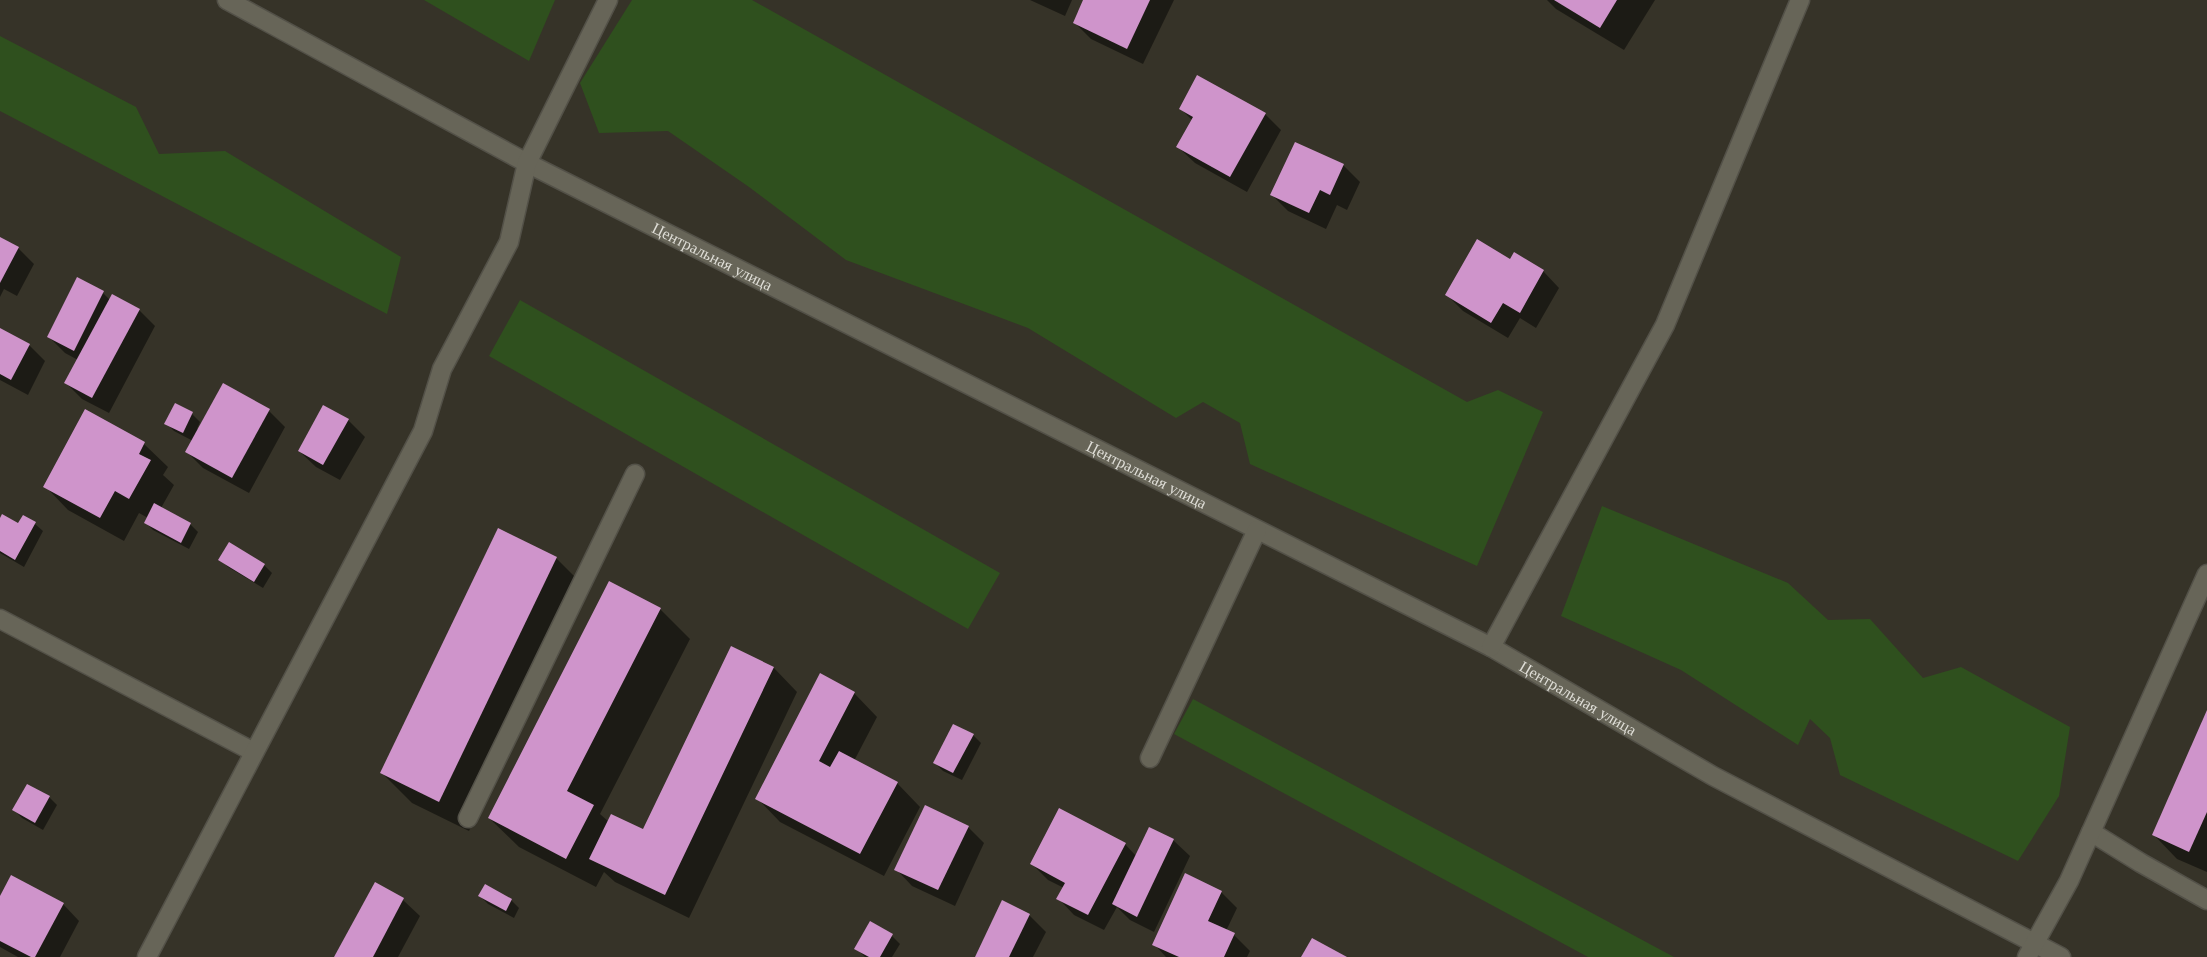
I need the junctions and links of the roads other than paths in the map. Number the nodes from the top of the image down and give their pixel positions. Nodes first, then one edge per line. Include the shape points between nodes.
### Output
1 (227, 0) edge
2 (608, 0) edge
3 (1800, 0) edge
4 (527, 164) junction
5 (635, 474) dead end
6 (1257, 530) junction
7 (2207, 574) edge
8 (0, 619) edge
9 (1491, 647) junction
10 (254, 752) junction
11 (1150, 758) dead end
12 (468, 818) dead end
13 (2091, 832) junction
14 (2207, 900) edge
15 (2031, 950) edge
16 (147, 957) edge
17 (2061, 957) edge

1 - 4 street, Центральная улица
2 - 4 street
3 - 9 street via 1665,325
4 - 6 street, Центральная улица
4 - 10 street via 509,242 442,369 423,431
5 - 12 street
6 - 9 street, Центральная улица
6 - 11 street
7 - 13 street
8 - 10 street
9 - 15 street, Центральная улица via 1713,776
10 - 16 street
13 - 14 street
13 - 15 street
15 - 17 street, Центральная улица

